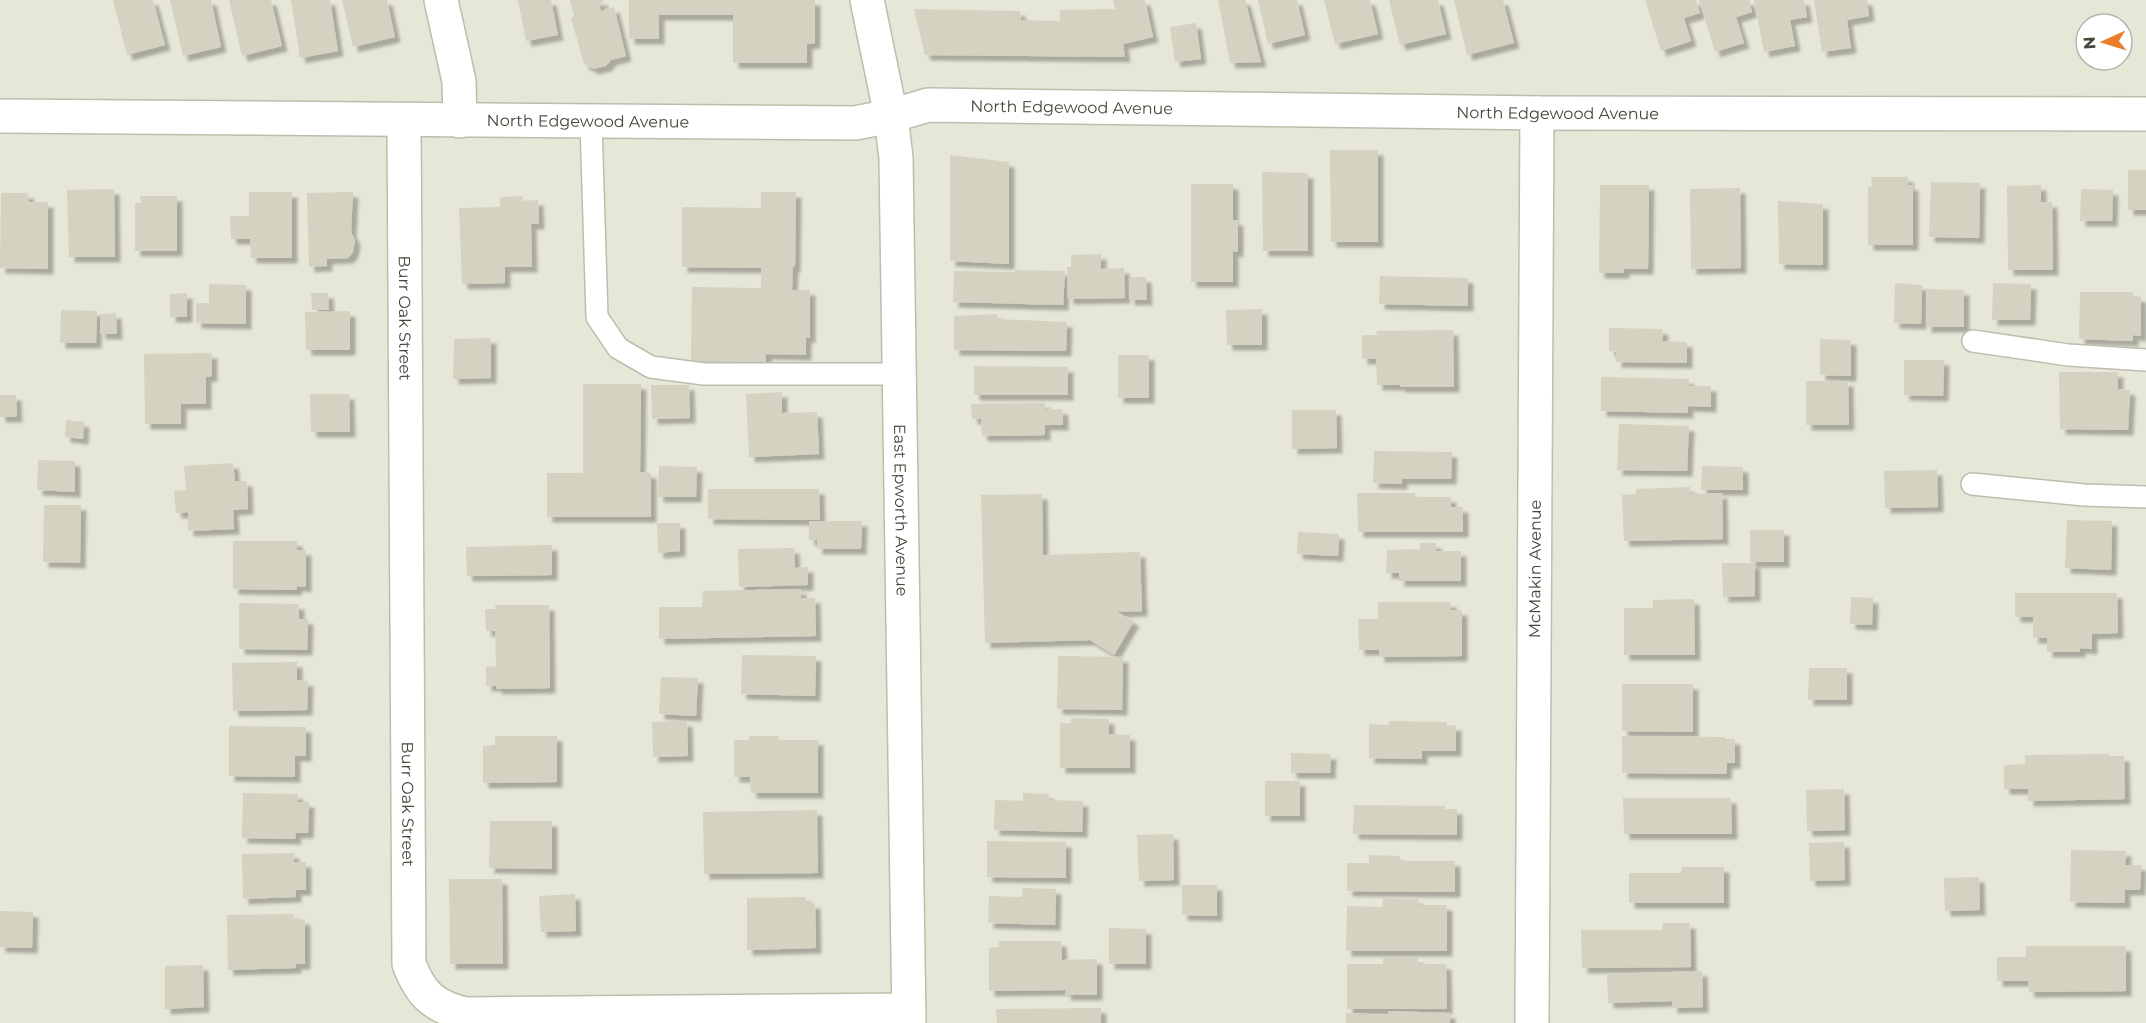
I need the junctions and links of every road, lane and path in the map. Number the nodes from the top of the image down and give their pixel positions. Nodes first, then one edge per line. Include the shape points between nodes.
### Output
1 (441, 0) edge
2 (867, 0) edge
3 (1537, 112) junction
4 (2146, 114) edge
5 (0, 116) edge
6 (891, 116) junction
7 (404, 120) junction
8 (460, 121) junction
9 (591, 122) junction
10 (1973, 340) dead end
11 (2146, 360) edge
12 (899, 374) junction
13 (1972, 484) dead end
14 (2146, 497) edge
15 (909, 1016) edge
16 (1532, 1023) edge

1 - 8 street via 459,81
2 - 6 street, East Epworth Avenue
3 - 4 street, North Edgewood Avenue
3 - 6 street, North Edgewood Avenue via 928,105
3 - 16 street, McMakin Avenue
5 - 7 street, North Edgewood Avenue
6 - 9 street, North Edgewood Avenue via 855,123
6 - 12 street, East Epworth Avenue via 896,158
7 - 8 street, North Edgewood Avenue
7 - 15 street, Burr Oak Street via 409,964 416,983 429,999 447,1010 466,1014
8 - 9 street, North Edgewood Avenue
9 - 12 lane via 597,317 618,348 651,367 704,374
10 - 11 lane via 2068,355
12 - 15 street, East Epworth Avenue
13 - 14 lane

